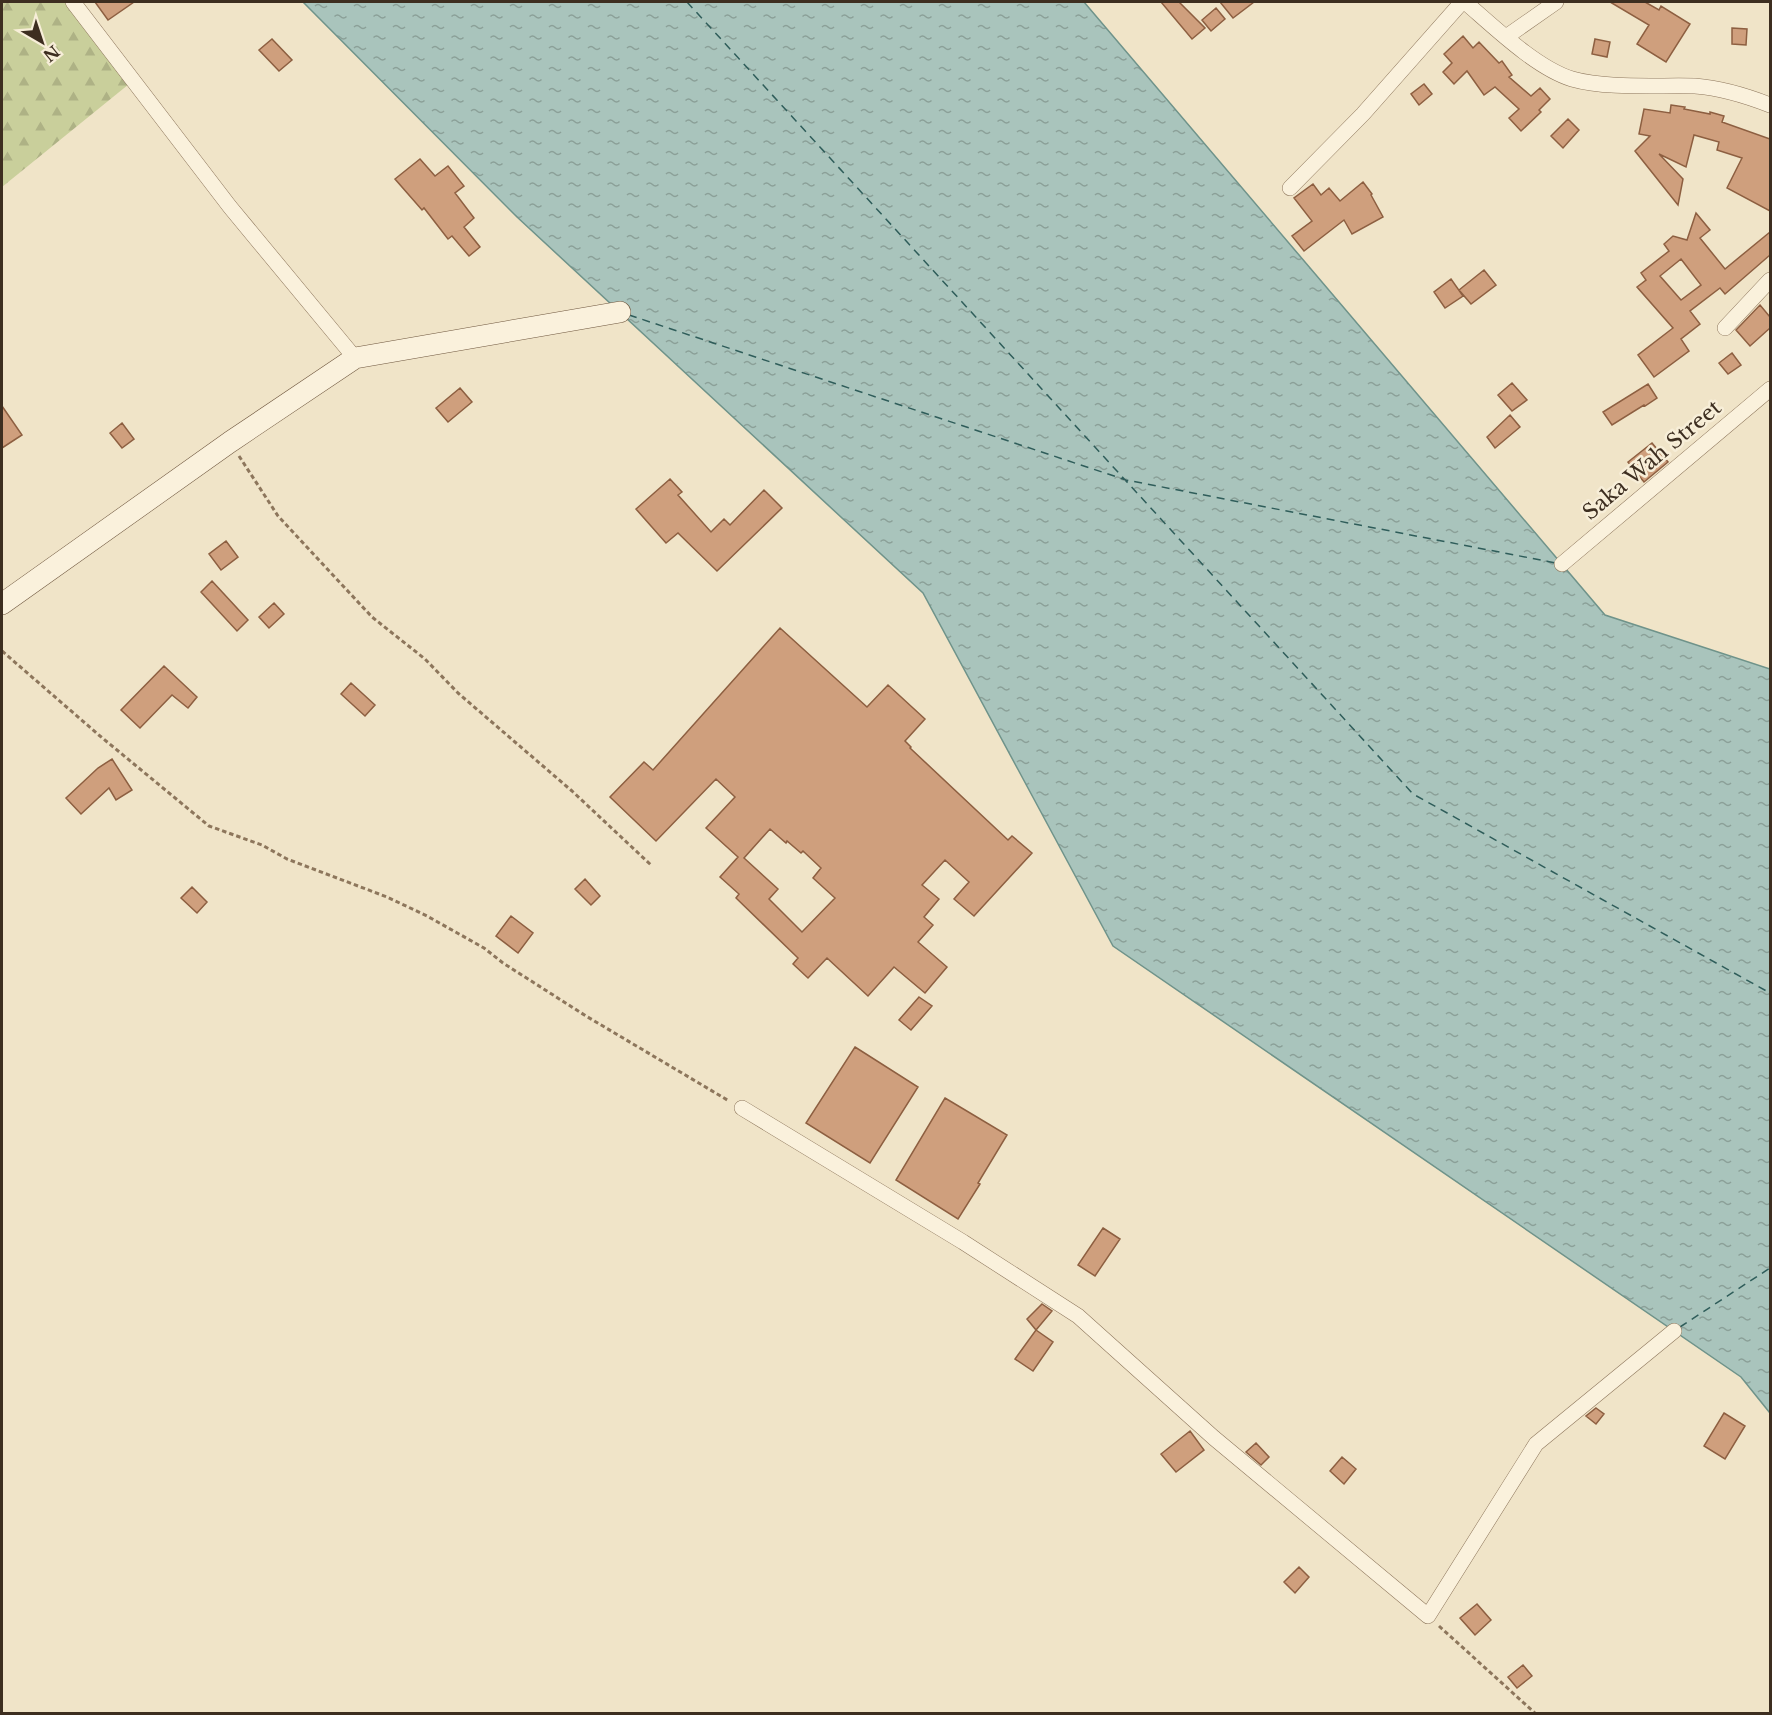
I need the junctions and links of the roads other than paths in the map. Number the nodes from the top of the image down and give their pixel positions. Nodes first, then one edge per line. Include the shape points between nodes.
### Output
1 (73, 2) edge
2 (1463, 2) edge
3 (1556, 2) edge
4 (1506, 37) junction
5 (1770, 105) edge
6 (1290, 188) dead end
7 (1770, 280) edge
8 (620, 312) dead end
9 (1725, 328) dead end
10 (355, 358) junction
11 (1770, 389) edge
12 (1562, 564) dead end
13 (2, 604) edge
14 (742, 1108) road end
15 (1674, 1331) dead end

1 - 10 street via 230,207
2 - 4 street
2 - 6 street via 1363,114
3 - 4 street
4 - 5 street via 1544,65 1572,79 1698,86
7 - 9 street
8 - 10 street
10 - 13 street
11 - 12 street, Saka Wah Street
14 - 15 street via 1077,1316 1214,1438 1428,1616 1536,1444

